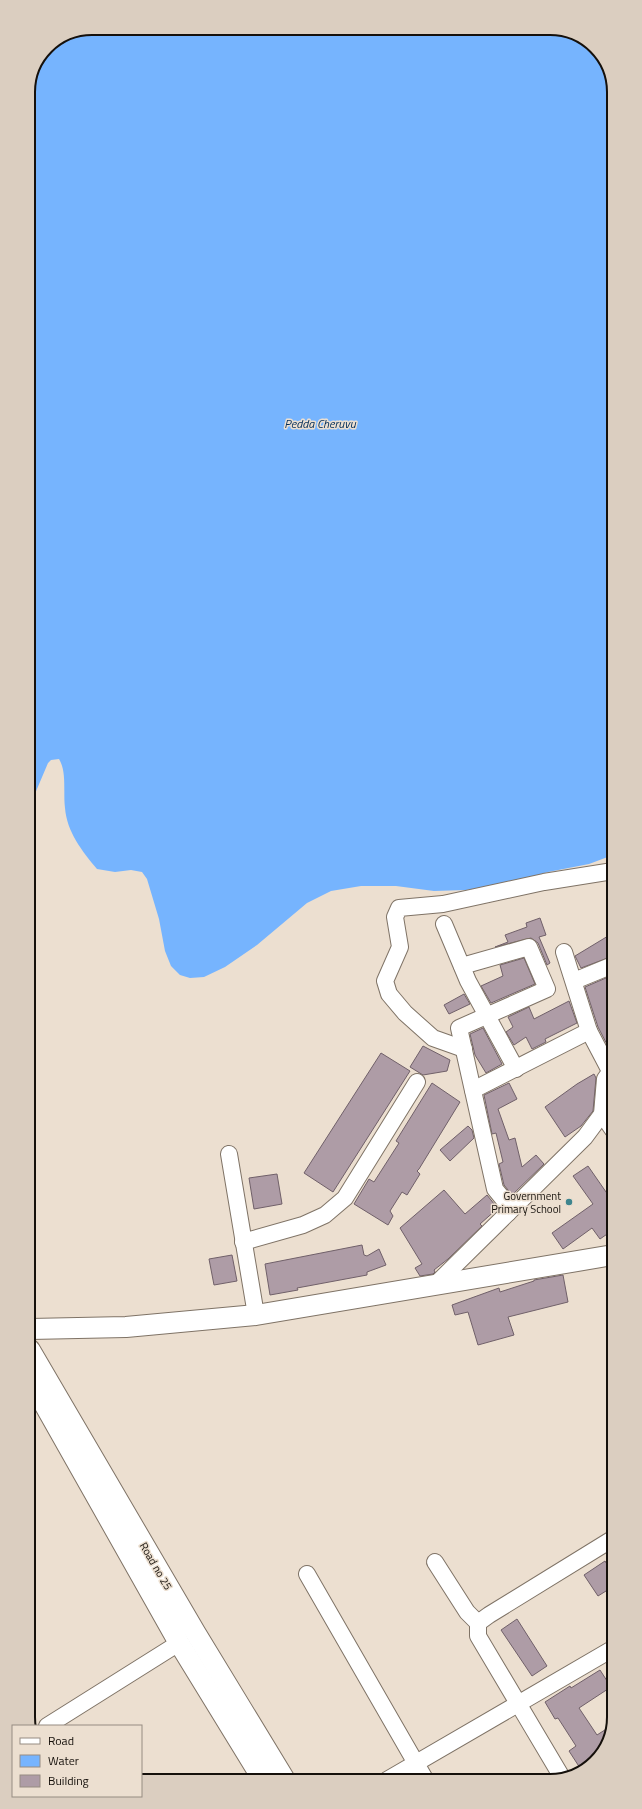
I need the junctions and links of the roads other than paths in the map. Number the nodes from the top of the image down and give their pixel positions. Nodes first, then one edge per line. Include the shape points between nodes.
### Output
1 (607, 872) edge
2 (444, 924) dead end
3 (564, 952) dead end
4 (462, 966) junction
5 (607, 967) edge
6 (574, 981) junction
7 (487, 1015) junction
8 (589, 1031) junction
9 (464, 1050) junction
10 (607, 1063) edge
11 (516, 1069) junction
12 (607, 1076) edge
13 (417, 1082) dead end
14 (473, 1090) junction
15 (602, 1114) junction
16 (607, 1121) edge
17 (229, 1154) dead end
18 (508, 1213) junction
19 (243, 1242) junction
20 (607, 1255) edge
21 (594, 1258) junction
22 (607, 1261) edge
23 (437, 1283) junction
24 (256, 1315) junction
25 (35, 1329) edge
26 (35, 1359) edge
27 (35, 1387) edge
28 (127, 1533) junction
29 (607, 1542) edge
30 (435, 1562) dead end
31 (307, 1574) dead end
32 (478, 1623) junction
33 (179, 1643) junction
34 (607, 1653) edge
35 (519, 1703) junction
36 (67, 1721) edge
37 (51, 1725) edge
38 (416, 1763) junction
39 (561, 1773) edge
40 (259, 1774) edge
41 (282, 1774) edge
42 (397, 1774) edge
43 (422, 1774) edge

1 - 9 street via 544,882 443,904 399,908 395,917 400,946 385,980 388,994 433,1038
2 - 4 street
3 - 6 street
4 - 7 street
4 - 7 street via 529,947 547,989
5 - 6 street
6 - 8 street
7 - 9 street via 459,1028
7 - 11 street
8 - 10 street
8 - 11 street
9 - 14 street
11 - 14 street
12 - 15 street
13 - 19 street via 345,1198 325,1215 303,1225
14 - 18 street via 495,1189 504,1200
15 - 16 street
15 - 18 street via 585,1137
17 - 19 street
18 - 23 street
19 - 24 street
20 - 21 street
21 - 22 street
21 - 23 street
23 - 24 street
24 - 25 street via 126,1327
26 - 28 street, Road no 25
27 - 28 street, Road no 25
28 - 33 street, Road no 25
28 - 41 street, Road no 25 via 195,1632
29 - 32 street
30 - 32 street via 467,1612
31 - 38 street
32 - 35 street via 478,1636
33 - 36 street
33 - 40 street, Road no 25
34 - 35 street
35 - 38 street
35 - 39 street
36 - 37 street
38 - 42 street
38 - 43 street

